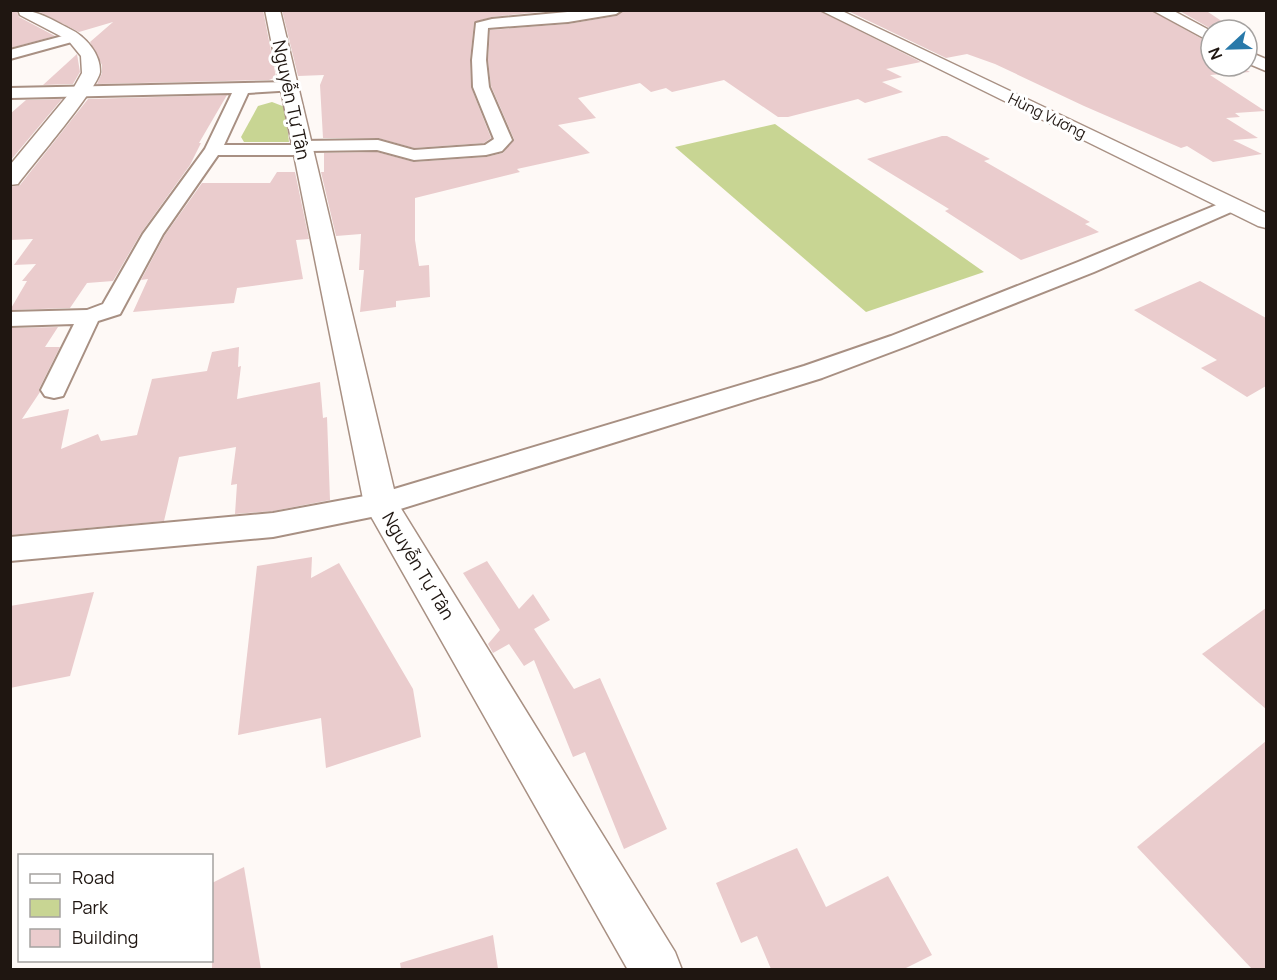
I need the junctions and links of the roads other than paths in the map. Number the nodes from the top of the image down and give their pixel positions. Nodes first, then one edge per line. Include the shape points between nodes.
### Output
1 (61, 10) edge
2 (272, 10) edge
3 (616, 10) edge
4 (827, 10) edge
5 (855, 10) edge
6 (1159, 10) edge
7 (26, 14) edge
8 (481, 17) edge
9 (10, 24) edge
10 (1199, 31) edge
11 (74, 37) junction
12 (10, 55) edge
13 (290, 87) junction
14 (241, 90) junction
15 (81, 91) junction
16 (10, 93) edge
17 (302, 148) junction
18 (213, 150) junction
19 (10, 179) edge
20 (1238, 198) junction
21 (1266, 221) edge
22 (89, 317) junction
23 (10, 319) edge
24 (54, 390) dead end
25 (381, 504) junction
26 (10, 549) edge
27 (657, 969) edge

1 - 7 street
2 - 13 street, Nguyễn Tự Tân
3 - 8 street via 568,18
4 - 20 street, Hùng Vương
5 - 20 street, Hùng Vương
6 - 10 street
7 - 9 street
7 - 11 street
8 - 17 street via 481,87 501,144 486,150 414,155 378,145
11 - 12 street
11 - 15 street via 89,56 91,73
13 - 14 street
13 - 17 street, Nguyễn Tự Tân
14 - 15 street
14 - 18 street
15 - 16 street
15 - 19 street
17 - 18 street
17 - 25 street, Nguyễn Tự Tân
18 - 22 street via 153,234 111,309
20 - 21 street, Hùng Vương
20 - 25 street via 1086,267 813,372
22 - 23 street
22 - 24 street
25 - 26 street via 273,525
25 - 27 street, Nguyễn Tự Tân

